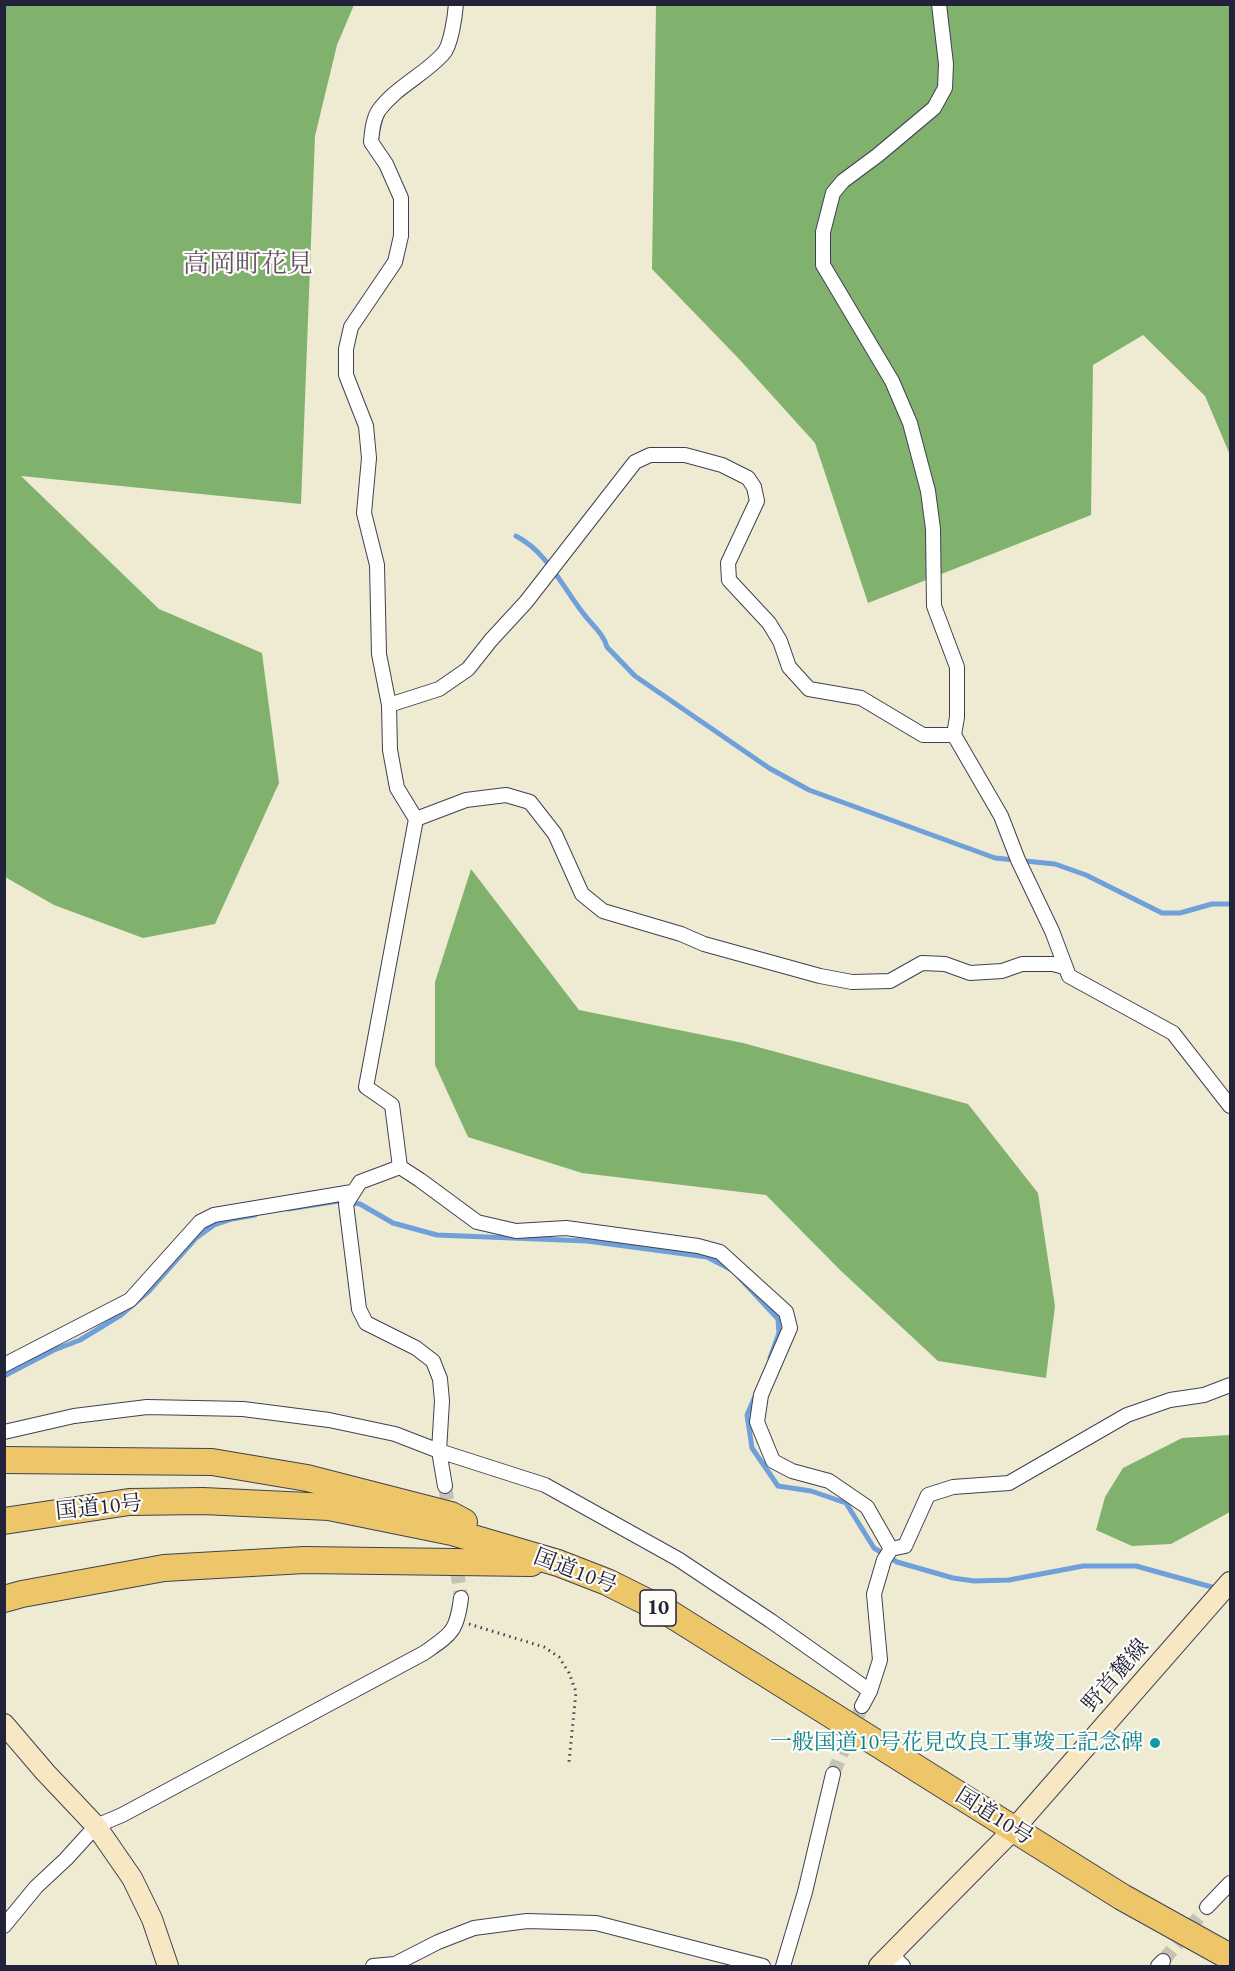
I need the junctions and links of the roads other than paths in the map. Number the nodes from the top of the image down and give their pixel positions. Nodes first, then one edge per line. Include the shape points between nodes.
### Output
1 (456, 4) edge
2 (939, 4) edge
3 (389, 705) junction
4 (954, 735) junction
5 (416, 819) junction
6 (1064, 967) junction
7 (1230, 1106) edge
8 (399, 1167) junction
9 (352, 1192) junction
10 (4, 1365) edge
11 (1230, 1385) edge
12 (4, 1432) edge
13 (439, 1451) junction
14 (4, 1460) edge
15 (445, 1486) tunnel mouth
16 (4, 1521) edge
17 (512, 1549) junction
18 (891, 1549) junction
19 (558, 1563) junction
20 (1230, 1582) edge
21 (462, 1598) tunnel mouth
22 (4, 1599) edge
23 (870, 1691) junction
24 (861, 1706) tunnel mouth
25 (4, 1724) edge
26 (833, 1774) tunnel mouth
27 (96, 1826) junction
28 (1013, 1830) junction
29 (1230, 1883) edge
30 (1207, 1907) tunnel mouth
31 (4, 1926) edge
32 (1230, 1957) edge
33 (891, 1962) edge
34 (168, 1966) edge
35 (373, 1966) edge
36 (763, 1966) edge
37 (783, 1966) edge

1 - 3 street via 445,53 404,85 378,111 374,123 371,142 401,198 401,236 395,262 351,327 346,349 346,375 366,426 369,458 364,513 377,565 379,654
2 - 4 street via 945,88 934,108 833,193 823,232 823,265 892,381 910,423 928,491 933,529 934,606 957,668
3 - 4 street via 439,689 468,669 526,602 635,462 650,455 685,455 722,465 748,478 754,487 757,501 728,563 729,580 769,623 789,668 809,689 861,698 924,735
3 - 5 street via 390,750 397,788
4 - 6 street via 1001,816
5 - 6 street via 466,800 506,795 530,802 555,834 582,894 603,911 820,976 852,982 890,981 922,963 945,964 969,973 1002,972 1022,964
5 - 8 street via 366,1087 392,1106
6 - 7 street via 1069,976 1173,1032
8 - 9 street via 360,1182
8 - 18 street via 477,1222 516,1231 566,1228 720,1252 786,1312 790,1328 761,1395 757,1422 773,1461 792,1471 829,1481 867,1507
9 - 10 street via 214,1215 200,1222 130,1300
9 - 13 street via 346,1204 359,1309 366,1323 433,1361 440,1378 442,1401
11 - 18 street via 1127,1415 1009,1483 953,1487 928,1495 905,1546
12 - 13 street via 74,1416 147,1407 243,1409 328,1419 395,1434
13 - 15 street
13 - 23 street via 545,1485 678,1559
14 - 17 highway via 212,1462 307,1478 451,1515
16 - 17 highway, 国道10号 / 10 via 129,1502 328,1507 452,1532
17 - 19 highway, 国道10号 / 10
18 - 23 street via 874,1594 880,1660
19 - 22 highway via 304,1560 164,1568
19 - 28 highway, 国道10号 / 10 via 669,1613
20 - 28 street, 野首麓線
21 - 27 street via 450,1635 424,1653
23 - 24 street
25 - 27 street
26 - 37 street
27 - 31 street
27 - 34 street via 132,1878
28 - 32 highway, 国道10号 / 10
28 - 33 street, 野首麓線
29 - 30 street
35 - 36 street via 395,1964 474,1928 527,1921 596,1923

